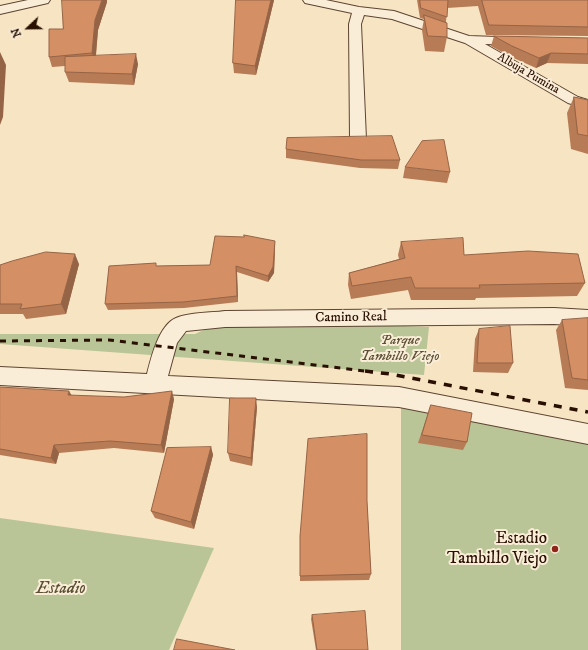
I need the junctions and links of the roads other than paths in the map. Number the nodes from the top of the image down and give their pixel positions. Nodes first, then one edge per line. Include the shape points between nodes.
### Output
1 (44, 0) edge
2 (309, 0) edge
3 (0, 10) edge
4 (359, 11) junction
5 (468, 40) junction
6 (532, 41) edge
7 (588, 105) edge
8 (358, 139) edge
9 (588, 318) edge
10 (0, 376) edge
11 (155, 383) junction
12 (588, 434) edge

1 - 3 street
2 - 4 street
4 - 5 street via 394,15
4 - 8 street via 355,24
5 - 6 street
5 - 7 street, Albuja Pumina via 573,100
9 - 11 street, Camino Real via 554,316 225,319 181,324 175,328 165,347
10 - 11 street
11 - 12 street via 398,397

